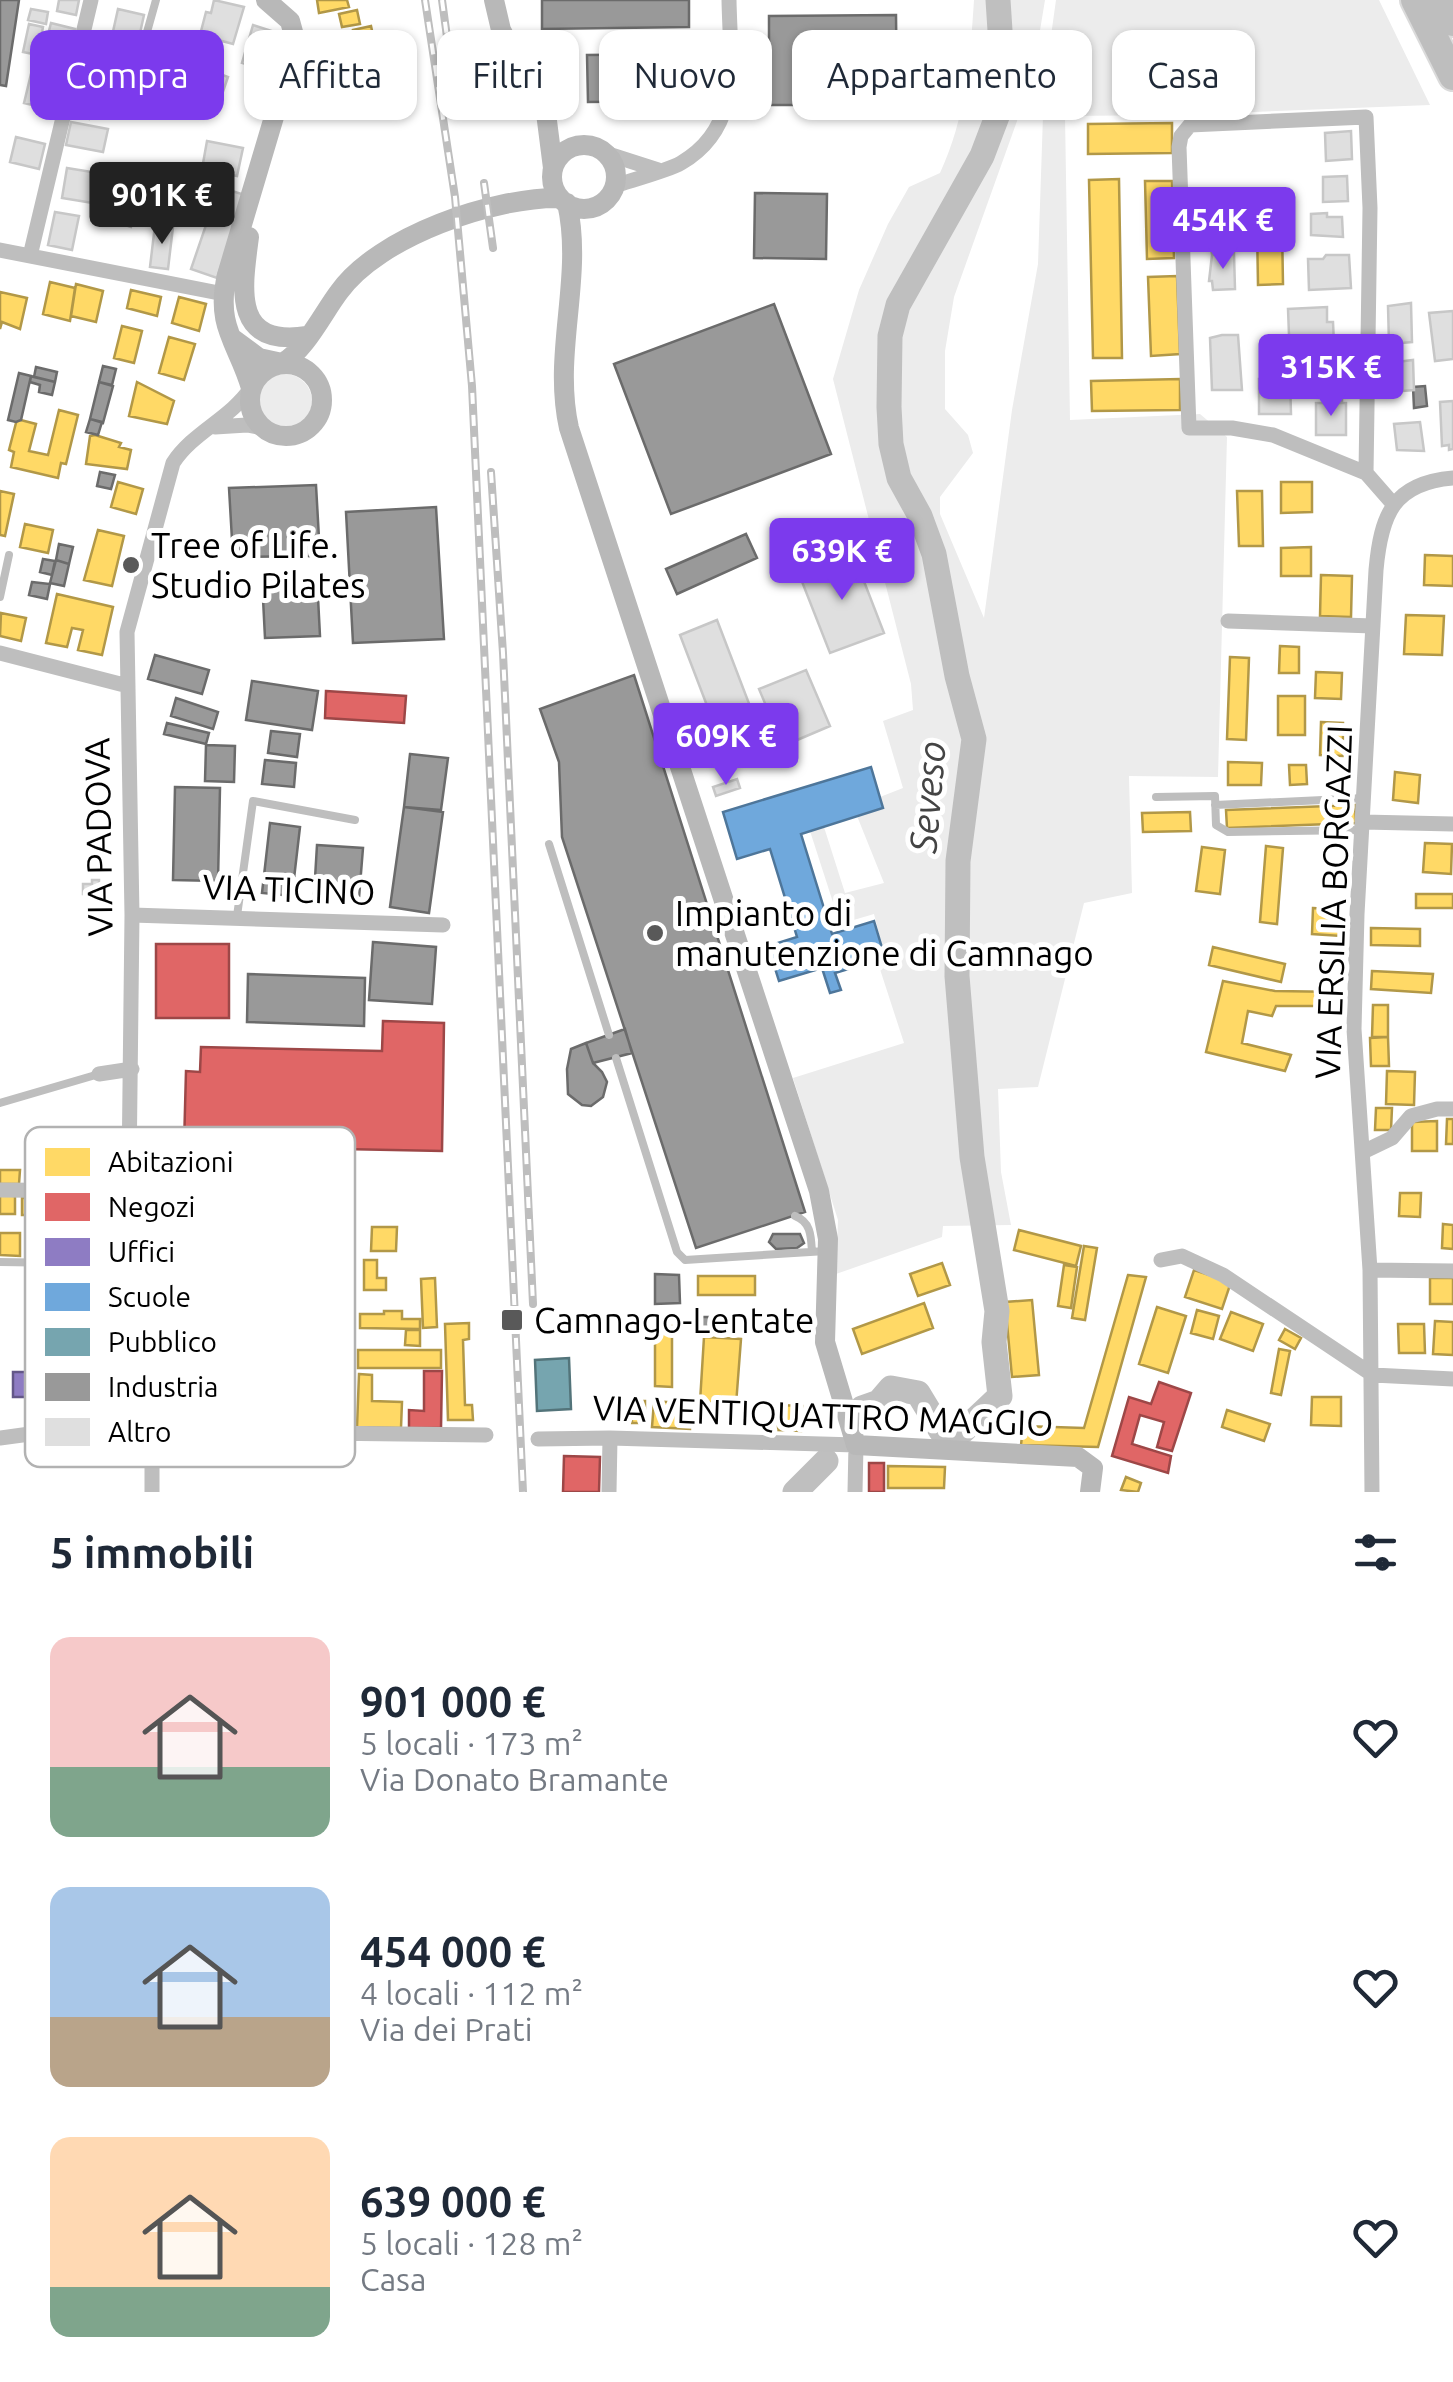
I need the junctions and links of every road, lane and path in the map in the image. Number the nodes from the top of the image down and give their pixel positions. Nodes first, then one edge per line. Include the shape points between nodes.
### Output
1 (91, 0) edge
2 (156, 0) edge
3 (266, 0) edge
4 (494, 0) edge
5 (729, 0) edge
6 (1416, 0) edge
7 (1442, 0) edge
8 (1453, 22) edge
9 (148, 30) edge
10 (501, 30) edge
11 (1453, 76) edge
12 (547, 120) edge
13 (554, 120) edge
14 (600, 150) junction
15 (553, 170) junction
16 (658, 170) junction
17 (614, 186) junction
18 (253, 189) junction
19 (514, 200) junction
20 (563, 201) junction
21 (597, 206) junction
22 (0, 250) edge
23 (574, 250) junction
24 (30, 256) junction
25 (224, 294) junction
26 (325, 314) junction
27 (231, 336) junction
28 (307, 336) junction
29 (282, 363) junction
30 (316, 377) junction
31 (252, 388) junction
32 (263, 428) junction
33 (206, 430) junction
34 (1366, 473) junction
35 (1453, 478) edge
36 (1394, 505) junction
37 (9, 555) dead end
38 (0, 596) edge
39 (1228, 621) dead end
40 (1373, 626) junction
41 (0, 653) edge
42 (128, 686) junction
43 (1156, 797) dead end
44 (1364, 798) junction
45 (1216, 805) junction
46 (355, 820) dead end
47 (1453, 824) edge
48 (1362, 826) junction
49 (549, 844) dead end
50 (132, 915) junction
51 (238, 916) junction
52 (443, 925) dead end
53 (609, 1036) dead end
54 (616, 1058) dead end
55 (132, 1068) junction
56 (100, 1074) joint
57 (0, 1103) edge
58 (1453, 1109) edge
59 (132, 1127) edge
60 (1365, 1152) junction
61 (0, 1190) edge
62 (25, 1190) edge
63 (795, 1216) dead end
64 (820, 1252) junction
65 (1161, 1260) dead end
66 (0, 1262) edge
67 (25, 1262) edge
68 (1370, 1270) junction
69 (1453, 1272) edge
70 (1373, 1375) junction
71 (1453, 1379) edge
72 (355, 1434) edge
73 (25, 1435) edge
74 (484, 1435) dead end
75 (0, 1438) edge
76 (610, 1438) junction
77 (538, 1439) dead end
78 (856, 1445) junction
79 (1092, 1484) edge
80 (609, 1492) edge
81 (855, 1492) edge
82 (1372, 1492) edge

1 - 24 street
2 - 9 lane
3 - 18 street via 290,22 296,41
4 - 10 street
5 - 16 street via 722,121 697,152
6 - 11 highway
7 - 8 highway
12 - 15 street
13 - 14 street
14 - 15 street via 574,146
14 - 16 street
14 - 17 street via 614,168
15 - 19 street
15 - 20 street
16 - 17 street
17 - 21 street
18 - 25 street
18 - 28 street via 245,309 268,335
19 - 20 street
19 - 26 street via 382,250
20 - 21 street via 576,208
20 - 23 street
21 - 23 street
22 - 24 street
23 - 64 street via 564,344 569,428 819,1191 826,1219
24 - 25 street
25 - 27 street
26 - 28 street
26 - 30 street via 313,349
27 - 29 street via 259,358
27 - 31 street
28 - 29 street
29 - 30 street
29 - 31 street via 263,371
30 - 32 street via 322,411 308,430 285,436
31 - 32 street via 251,410
31 - 33 street, VIA PADOVA
32 - 33 street
33 - 42 street, VIA PADOVA via 179,453 169,473 126,632
34 - 34 street via 1366,116 1184,130 1189,428 1273,435
34 - 36 street
35 - 36 street via 1408,489
36 - 40 street, VIA ERSILIA BORGAZZI via 1378,543
37 - 38 lane
39 - 40 street
40 - 44 street, VIA ERSILIA BORGAZZI
41 - 42 street
42 - 50 street, VIA PADOVA
43 - 45 lane via 1215,796
44 - 45 lane
44 - 48 street, VIA ERSILIA BORGAZZI
45 - 48 lane via 1216,826 1228,832
46 - 51 lane via 253,801
47 - 48 street
48 - 60 street, VIA ERSILIA BORGAZZI via 1354,1029
49 - 53 lane
50 - 51 street, VIA TICINO
50 - 55 street, VIA PADOVA
51 - 52 street, VIA TICINO
54 - 64 lane via 685,1260
55 - 56 street
55 - 59 street, VIA PADOVA
56 - 57 lane
58 - 60 street via 1410,1116 1392,1138
60 - 68 street, VIA ERSILIA BORGAZZI
61 - 62 street
63 - 64 lane via 804,1219
64 - 78 street via 825,1342
65 - 70 street via 1182,1256 1223,1275
66 - 67 lane
68 - 69 street
68 - 70 street, VIA ERSILIA BORGAZZI
70 - 71 street
70 - 82 street, VIA ERSILIA BORGAZZI
72 - 74 street
73 - 75 street
76 - 77 street, VIA VENTIQUATTRO MAGGIO
76 - 78 street, VIA VENTIQUATTRO MAGGIO
76 - 80 street
78 - 79 street, VIA VENTIQUATTRO MAGGIO via 1078,1457 1093,1468
78 - 81 street

